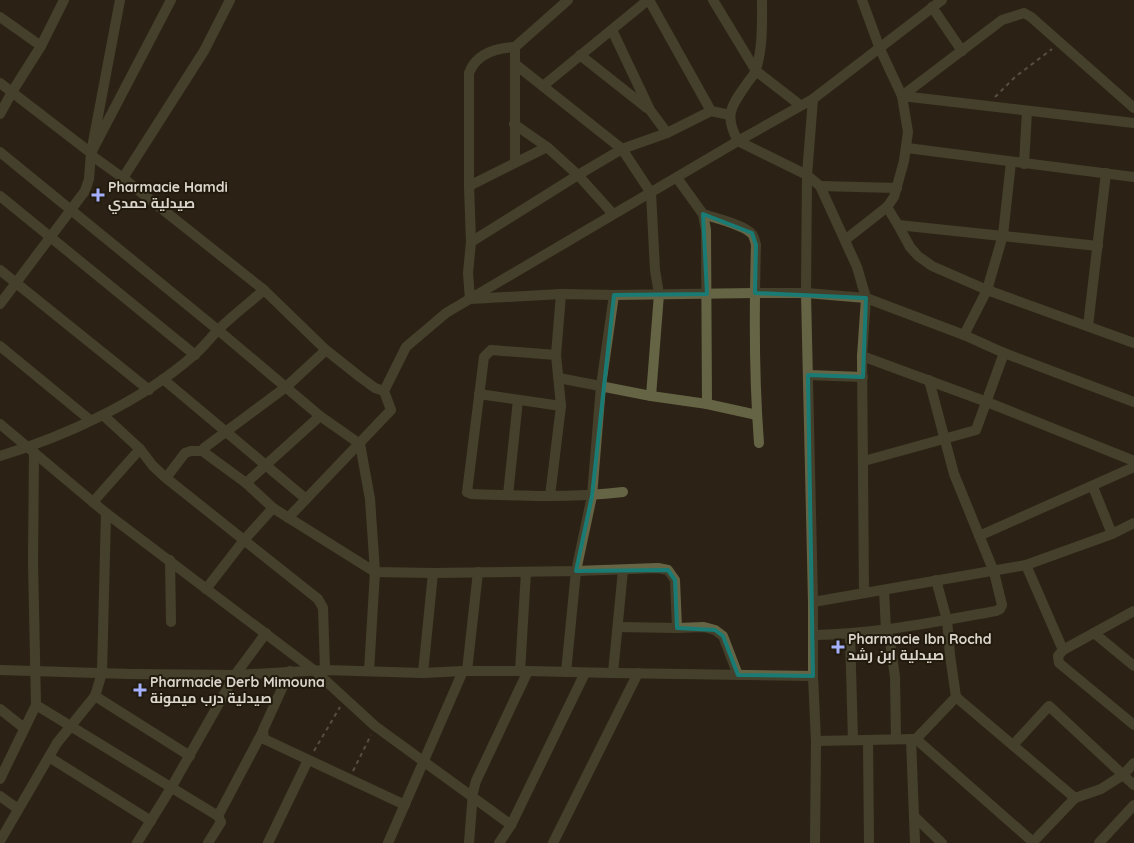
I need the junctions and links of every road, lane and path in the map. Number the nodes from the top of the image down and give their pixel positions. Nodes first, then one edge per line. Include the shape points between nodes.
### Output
1 (64, 0) edge
2 (120, 0) edge
3 (170, 0) edge
4 (230, 0) edge
5 (568, 0) edge
6 (648, 0) edge
7 (713, 0) edge
8 (762, 0) edge
9 (862, 0) edge
10 (942, 0) edge
11 (932, 6) junction
12 (0, 17) edge
13 (612, 30) junction
14 (1060, 43) junction
15 (41, 46) junction
16 (514, 47) junction
17 (880, 49) junction
18 (962, 51) junction
19 (580, 55) junction
20 (515, 64) junction
21 (756, 71) junction
22 (0, 83) edge
23 (543, 86) junction
24 (12, 92) junction
25 (902, 96) junction
26 (813, 99) junction
27 (800, 105) junction
28 (986, 106) junction
29 (1134, 108) edge
30 (650, 110) junction
31 (711, 111) junction
32 (1027, 112) junction
33 (0, 114) edge
34 (730, 115) junction
35 (514, 124) junction
36 (1134, 124) edge
37 (667, 133) junction
38 (738, 141) junction
39 (547, 147) junction
40 (906, 148) junction
41 (622, 149) junction
42 (0, 152) edge
43 (91, 154) junction
44 (515, 162) junction
45 (1011, 162) junction
46 (1024, 164) junction
47 (1106, 173) junction
48 (578, 175) junction
49 (807, 175) junction
50 (1134, 177) edge
51 (123, 178) junction
52 (677, 178) junction
53 (468, 186) junction
54 (820, 186) junction
55 (897, 188) junction
56 (651, 193) junction
57 (0, 196) edge
58 (887, 207) junction
59 (71, 210) junction
60 (613, 214) junction
61 (704, 214) junction
62 (898, 225) junction
63 (1003, 235) junction
64 (51, 237) junction
65 (845, 240) junction
66 (471, 242) junction
67 (1098, 246) junction
68 (0, 270) edge
69 (16, 283) junction
70 (264, 290) junction
71 (987, 290) junction
72 (755, 293) junction
73 (806, 293) junction
74 (561, 294) junction
75 (659, 294) junction
76 (707, 294) junction
77 (614, 295) junction
78 (866, 298) junction
79 (470, 299) junction
80 (0, 304) edge
81 (1088, 326) junction
82 (218, 330) junction
83 (964, 335) junction
84 (1134, 343) edge
85 (0, 346) edge
86 (326, 350) junction
87 (1004, 353) junction
88 (195, 355) junction
89 (556, 355) junction
90 (862, 356) junction
91 (808, 374) junction
92 (863, 377) junction
93 (558, 378) junction
94 (163, 379) junction
95 (929, 380) junction
96 (601, 386) junction
97 (286, 387) junction
98 (148, 390) junction
99 (384, 391) junction
100 (479, 394) junction
101 (651, 396) junction
102 (518, 400) junction
103 (986, 402) junction
104 (1134, 402) edge
105 (707, 404) junction
106 (561, 406) junction
107 (103, 415) junction
108 (757, 415) junction
109 (320, 416) junction
110 (90, 420) junction
111 (0, 424) edge
112 (226, 431) junction
113 (946, 439) junction
114 (759, 443) dead end
115 (360, 444) junction
116 (140, 449) junction
117 (31, 450) junction
118 (203, 451) junction
119 (0, 456) edge
120 (864, 461) junction
121 (1134, 461) edge
122 (265, 464) junction
123 (1134, 468) edge
124 (166, 478) junction
125 (246, 483) junction
126 (1093, 487) junction
127 (623, 492) dead end
128 (508, 496) junction
129 (550, 496) junction
130 (592, 496) junction
131 (306, 499) junction
132 (93, 502) junction
133 (273, 508) junction
134 (106, 513) junction
135 (288, 518) junction
136 (1134, 524) edge
137 (1112, 534) junction
138 (979, 536) junction
139 (244, 540) junction
140 (170, 560) junction
141 (1026, 565) junction
142 (623, 570) junction
143 (576, 571) junction
144 (375, 572) junction
145 (478, 572) junction
146 (526, 572) junction
147 (994, 572) junction
148 (433, 573) junction
149 (936, 580) junction
150 (206, 589) junction
151 (884, 590) junction
152 (864, 593) junction
153 (814, 602) junction
154 (1134, 611) edge
155 (947, 620) junction
156 (171, 622) dead end
157 (618, 627) junction
158 (676, 628) junction
159 (886, 631) junction
160 (266, 633) junction
161 (1094, 633) junction
162 (814, 634) junction
163 (850, 634) junction
164 (1063, 650) junction
165 (1134, 666) edge
166 (0, 670) edge
167 (290, 671) junction
168 (320, 671) junction
169 (369, 671) junction
170 (465, 671) junction
171 (524, 671) junction
172 (37, 672) junction
173 (566, 672) junction
174 (102, 673) junction
175 (423, 673) junction
176 (585, 673) junction
177 (638, 673) junction
178 (613, 674) junction
179 (235, 675) junction
180 (738, 675) junction
181 (813, 676) junction
182 (95, 696) junction
183 (956, 697) junction
184 (344, 699) junction
185 (36, 704) junction
186 (0, 709) edge
187 (1134, 725) edge
188 (73, 726) junction
189 (375, 726) junction
190 (24, 728) junction
191 (263, 730) junction
192 (896, 739) junction
193 (914, 739) junction
194 (853, 740) junction
195 (868, 740) junction
196 (816, 741) junction
197 (1014, 746) junction
198 (190, 756) junction
199 (49, 757) junction
200 (308, 760) junction
201 (423, 761) junction
202 (1134, 763) edge
203 (1123, 775) junction
204 (349, 778) junction
205 (0, 779) edge
206 (1134, 785) edge
207 (171, 788) junction
208 (0, 796) edge
209 (1075, 798) junction
210 (474, 799) junction
211 (1134, 804) edge
212 (404, 805) junction
213 (18, 809) junction
214 (218, 816) junction
215 (915, 817) junction
216 (151, 821) junction
217 (511, 825) junction
218 (0, 841) edge
219 (137, 843) edge
220 (208, 843) edge
221 (268, 843) edge
222 (388, 843) edge
223 (469, 843) edge
224 (500, 843) edge
225 (553, 843) edge
226 (815, 843) edge
227 (869, 843) edge
228 (915, 843) edge
229 (942, 843) edge
230 (1033, 843) edge
231 (1099, 843) edge

1 - 15 street
2 - 43 street
3 - 43 street
4 - 51 street via 204,51
5 - 16 street
6 - 13 street
6 - 31 street
7 - 21 street
8 - 21 street via 760,54
9 - 17 street
10 - 11 street
11 - 17 street
11 - 18 street
12 - 15 street
13 - 19 street
13 - 30 street
14 - 18 street via 1024,13 1002,20
14 - 28 path via 1015,77
14 - 29 street
15 - 24 street
16 - 20 street
16 - 53 street via 484,54 473,63 469,73
17 - 25 street
17 - 26 street
18 - 25 street
19 - 23 street
19 - 30 street
20 - 23 street
20 - 35 street
21 - 27 street
21 - 34 street
22 - 24 street
23 - 41 street
24 - 33 street
24 - 43 street
25 - 28 street
25 - 40 street via 908,132
26 - 27 street
26 - 49 street
27 - 38 street
28 - 32 street
30 - 37 street
31 - 34 street
31 - 37 street
32 - 36 street
32 - 46 street
34 - 38 street via 731,128
35 - 39 street
35 - 44 street
37 - 41 street
38 - 49 street
38 - 52 street
39 - 44 street
39 - 48 street
40 - 45 street
40 - 55 street
41 - 48 street
41 - 56 street
42 - 59 street
43 - 51 street
43 - 59 street via 85,191
44 - 53 street
45 - 46 street
45 - 63 street
46 - 47 street
47 - 50 street
47 - 67 street
48 - 60 street
48 - 66 street
49 - 54 street
49 - 73 street
51 - 70 street
52 - 56 street
52 - 61 street
53 - 66 street
54 - 55 street
54 - 65 street
55 - 58 street
56 - 60 street
56 - 75 street
57 - 64 street
58 - 62 street
58 - 65 street
59 - 64 street
59 - 82 street
60 - 79 street
61 - 72 street via 752,233 756,245
61 - 76 street
62 - 63 street
62 - 71 street via 918,256 932,266
63 - 67 street
63 - 71 street
64 - 69 street
64 - 88 street
65 - 78 street
66 - 79 street
67 - 81 street
68 - 69 street
69 - 80 street
69 - 98 street
70 - 82 street
70 - 86 street
71 - 81 street
71 - 83 street
72 - 73 street
72 - 76 street
72 - 108 street
73 - 78 street
73 - 91 street
74 - 77 street
74 - 79 street
74 - 89 street
75 - 76 street
75 - 77 street
75 - 101 street
76 - 105 street
77 - 96 street
78 - 83 street
78 - 90 street
79 - 99 street via 446,313 406,347
81 - 84 street
82 - 88 street
82 - 97 street
83 - 87 street
85 - 110 street
86 - 97 street
86 - 99 street via 375,388
87 - 103 street
87 - 104 street
88 - 94 street
89 - 93 street
89 - 100 street via 490,350 482,362
90 - 92 street
90 - 95 street
91 - 92 street
91 - 153 street
92 - 120 street
93 - 96 street
93 - 106 street
94 - 98 street
94 - 112 street
95 - 103 street
95 - 113 street
96 - 101 street
96 - 130 street
97 - 109 street
97 - 112 street
98 - 107 street
99 - 115 street via 390,410
100 - 102 street
100 - 128 street via 467,492
101 - 105 street
102 - 106 street
102 - 128 street
103 - 113 street via 976,430
103 - 121 street
105 - 108 street
106 - 129 street
107 - 110 street
107 - 116 street
108 - 114 street
109 - 115 street
109 - 122 street
110 - 117 street
111 - 117 street
112 - 118 street
112 - 122 street
113 - 120 street
113 - 138 street via 954,474
115 - 131 street
115 - 144 street via 370,499
116 - 124 street
116 - 132 street
117 - 119 street
117 - 132 street
117 - 172 street
118 - 124 street via 185,453
118 - 125 street
120 - 152 street
122 - 125 street
122 - 131 street
123 - 126 street
124 - 139 street
125 - 133 street
126 - 137 street
126 - 138 street
127 - 130 street
128 - 129 street
129 - 130 street
130 - 143 street
131 - 135 street
132 - 134 street
133 - 135 street
133 - 139 street
134 - 140 street
134 - 174 street
135 - 144 street
136 - 137 street
137 - 141 street
138 - 147 street
139 - 150 street
139 - 168 street via 318,599 323,608
140 - 150 street
140 - 156 street
141 - 147 street
141 - 164 street
142 - 143 street
142 - 157 street
142 - 158 street via 668,570 675,580
143 - 146 street
143 - 173 street
144 - 148 street
144 - 169 street
145 - 146 street
145 - 148 street
145 - 170 street
146 - 171 street
147 - 149 street
147 - 155 street via 1002,604 1000,609
148 - 175 street
149 - 151 street
149 - 155 street
150 - 160 street
151 - 152 street
151 - 159 street
152 - 153 street
153 - 162 street
154 - 161 street
155 - 159 street
155 - 183 street
157 - 158 street
157 - 178 street
158 - 180 street via 704,627 723,636
159 - 163 street
159 - 192 street via 895,677
160 - 168 street
160 - 179 street
161 - 164 street
161 - 165 street
162 - 163 street
162 - 181 street
163 - 194 street
164 - 187 street via 1058,656 1060,664
166 - 172 street
167 - 168 street
167 - 179 street
167 - 191 street
168 - 169 street
168 - 184 street
169 - 175 street
170 - 171 street
170 - 175 street
170 - 201 street
171 - 173 street
171 - 210 street via 476,782
172 - 174 street
172 - 185 street
173 - 176 street
174 - 179 street
174 - 182 street
176 - 178 street
176 - 217 street
177 - 178 street
177 - 180 street
177 - 225 street
179 - 198 street
180 - 181 street
181 - 196 street
182 - 188 street
182 - 198 street
183 - 193 street
183 - 197 street
184 - 189 street
184 - 200 path
185 - 188 street
185 - 190 street
186 - 190 street
188 - 199 street
188 - 207 street
189 - 201 street
189 - 204 path
190 - 205 street
191 - 200 street via 264,740
191 - 214 street
192 - 193 street
192 - 195 street
193 - 215 street
193 - 230 street
194 - 195 street
194 - 196 street
195 - 227 street
196 - 226 street
197 - 203 street via 1049,706
197 - 209 street
198 - 207 street
199 - 213 street
199 - 216 street
200 - 204 street
200 - 221 street
201 - 210 street
201 - 212 street
202 - 203 street
203 - 206 street
203 - 209 street via 1101,789
204 - 212 street
207 - 214 street
207 - 216 street
208 - 213 street
209 - 230 street
210 - 217 street
210 - 223 street
211 - 231 street
212 - 222 street
213 - 218 street
214 - 220 street via 221,822
215 - 228 street
215 - 229 street
216 - 219 street
217 - 224 street

